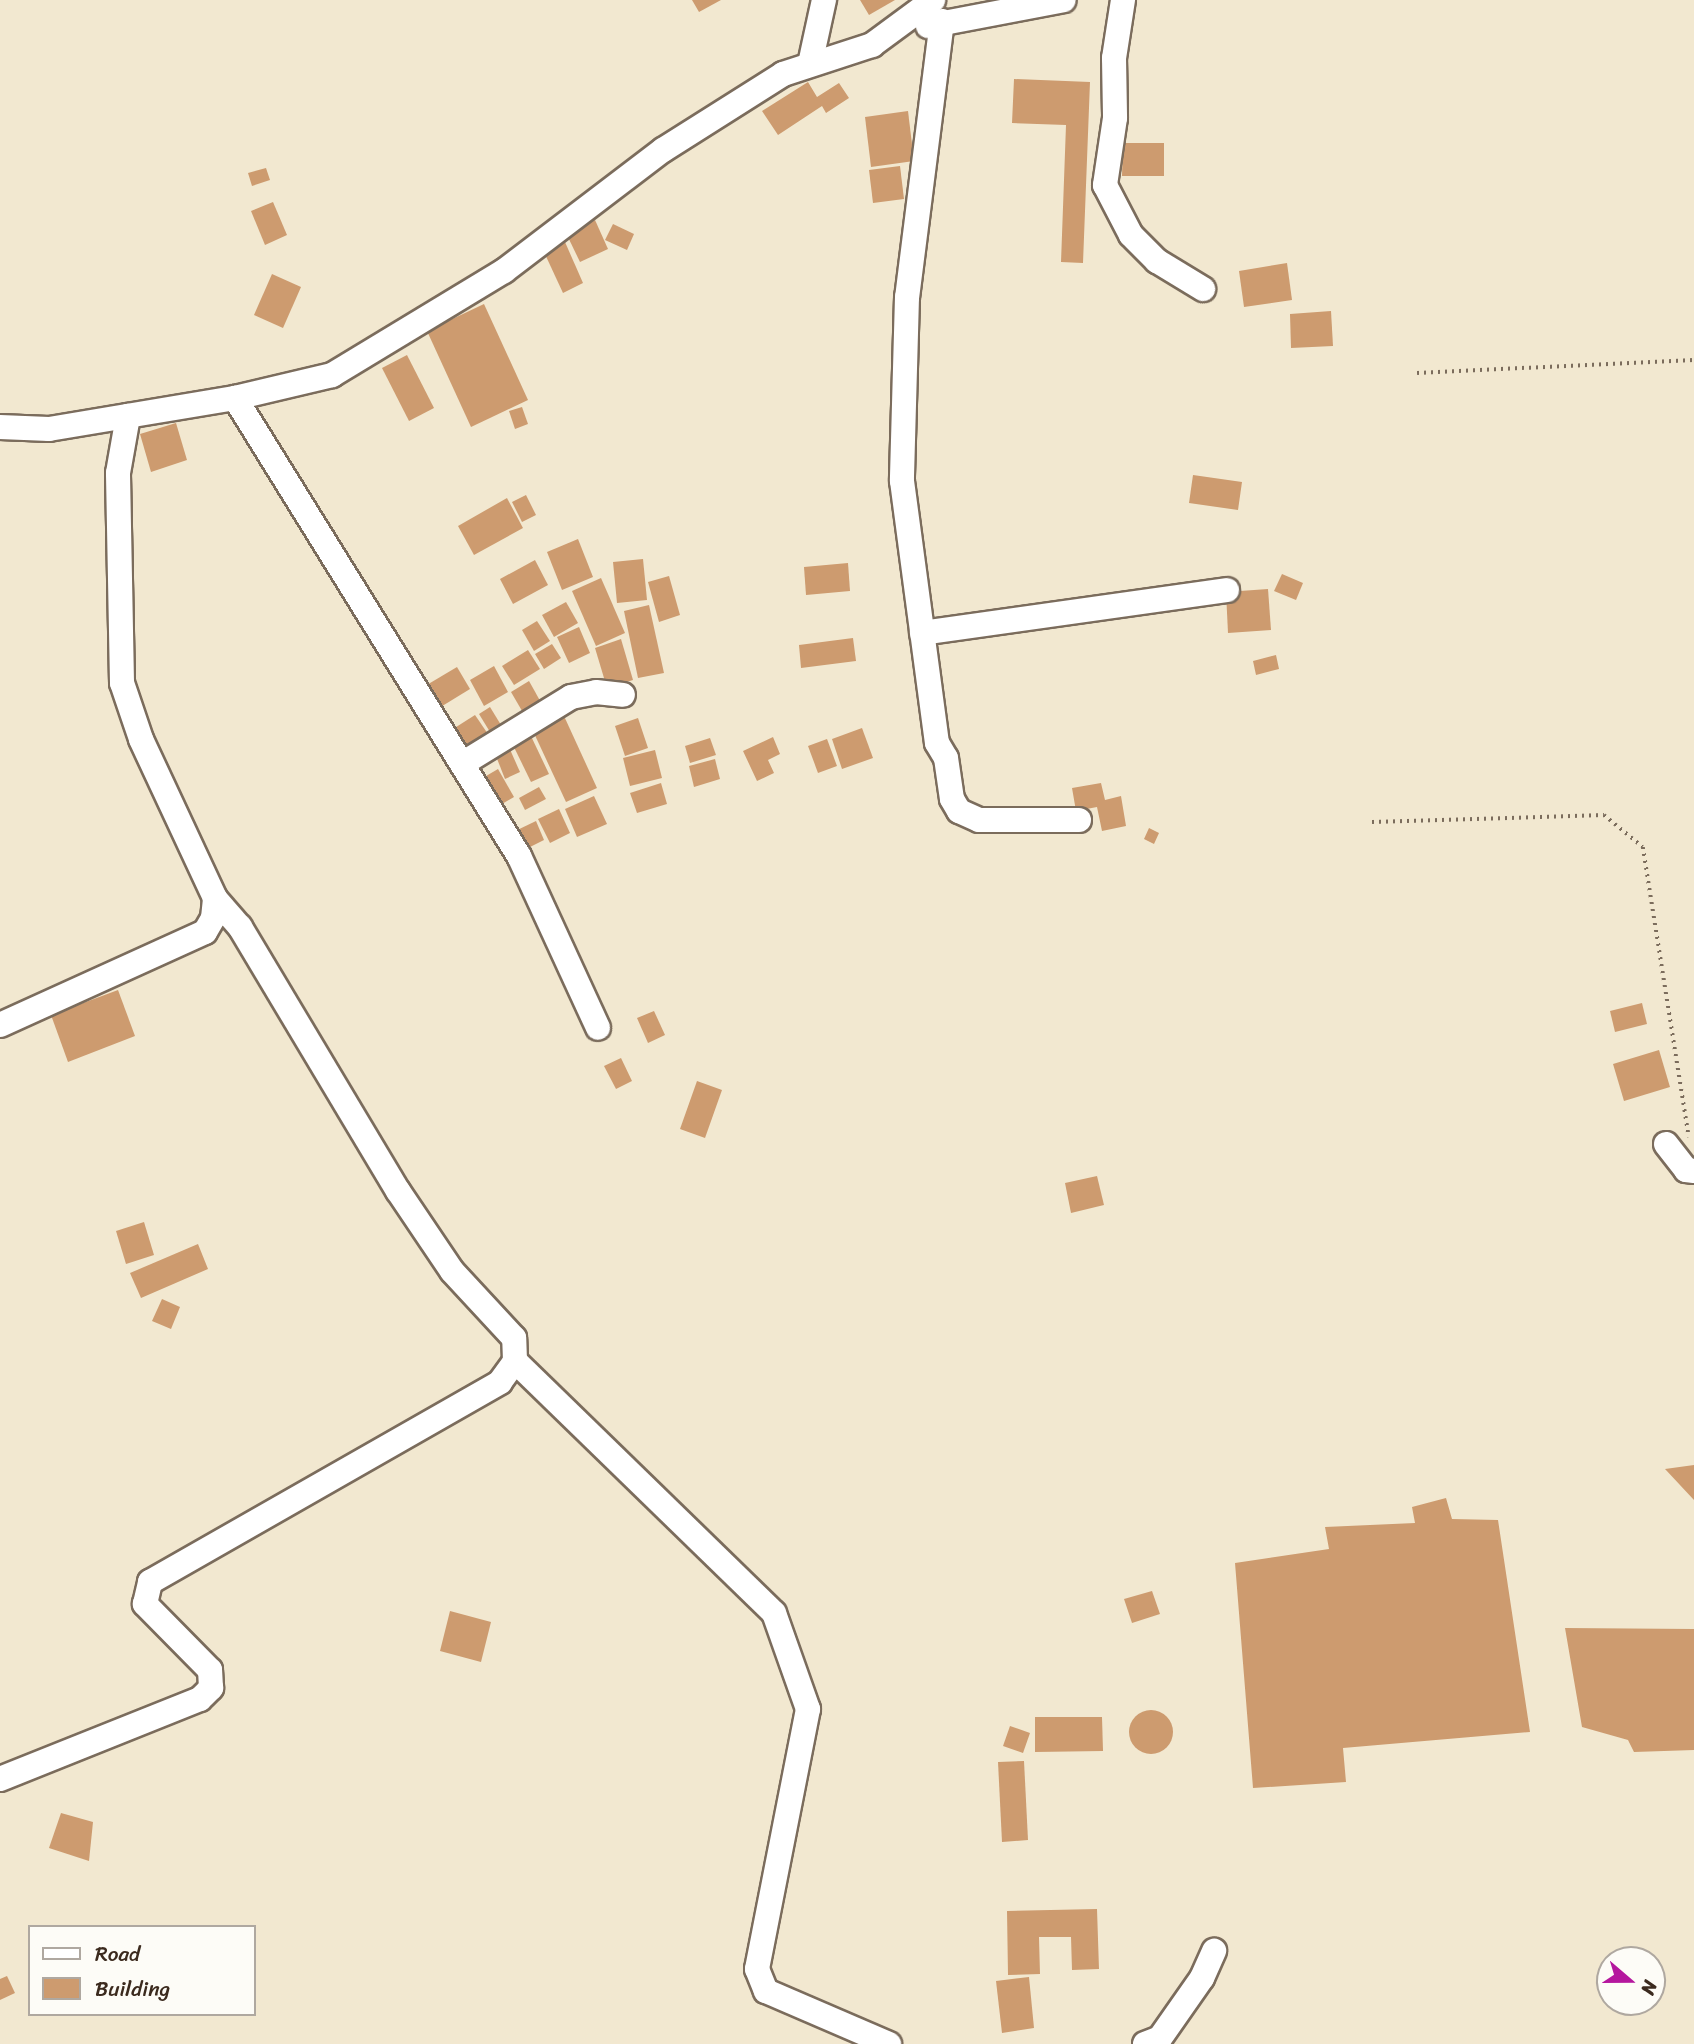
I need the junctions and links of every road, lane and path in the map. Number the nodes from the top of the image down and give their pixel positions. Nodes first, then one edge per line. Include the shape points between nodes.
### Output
1 (824, 0) edge
2 (1064, 0) edge
3 (1123, 0) edge
4 (937, 11) edge
5 (810, 64) junction
6 (1203, 289) dead end
7 (1694, 360) edge
8 (1418, 373) dead end
9 (235, 398) junction
10 (128, 416) junction
11 (0, 427) edge
12 (1227, 590) dead end
13 (922, 632) junction
14 (623, 695) dead end
15 (462, 764) junction
16 (1079, 820) dead end
17 (1372, 822) dead end
18 (215, 898) junction
19 (0, 1025) edge
20 (598, 1028) dead end
21 (1678, 1143) joint
22 (1694, 1171) edge
23 (515, 1361) junction
24 (0, 1779) edge
25 (1214, 1951) dead end
26 (889, 2044) edge
27 (1145, 2044) edge

1 - 5 street
2 - 4 street
3 - 6 street via 1105,185 1131,235 1157,261
4 - 5 street via 872,46
4 - 13 street via 907,297 902,481
5 - 9 street via 783,74 663,150 504,271 332,375
7 - 8 path
9 - 10 street
9 - 15 street
10 - 11 street via 48,429
10 - 18 street via 118,473 122,683 141,738
12 - 13 street
13 - 16 street via 937,743 946,758 952,799 959,811 979,820
14 - 15 street via 596,692 571,697
15 - 20 street via 519,856
17 - 21 path via 1604,815 1643,847
18 - 19 street via 213,918 205,932
18 - 23 street via 240,927 452,1271 514,1338
21 - 22 street via 1686,1170
23 - 24 street via 500,1382 150,1581 145,1604 211,1670 211,1688 200,1699
23 - 26 street via 774,1613 808,1709 757,1969 766,1991
25 - 27 street via 1202,1978 1160,2038

